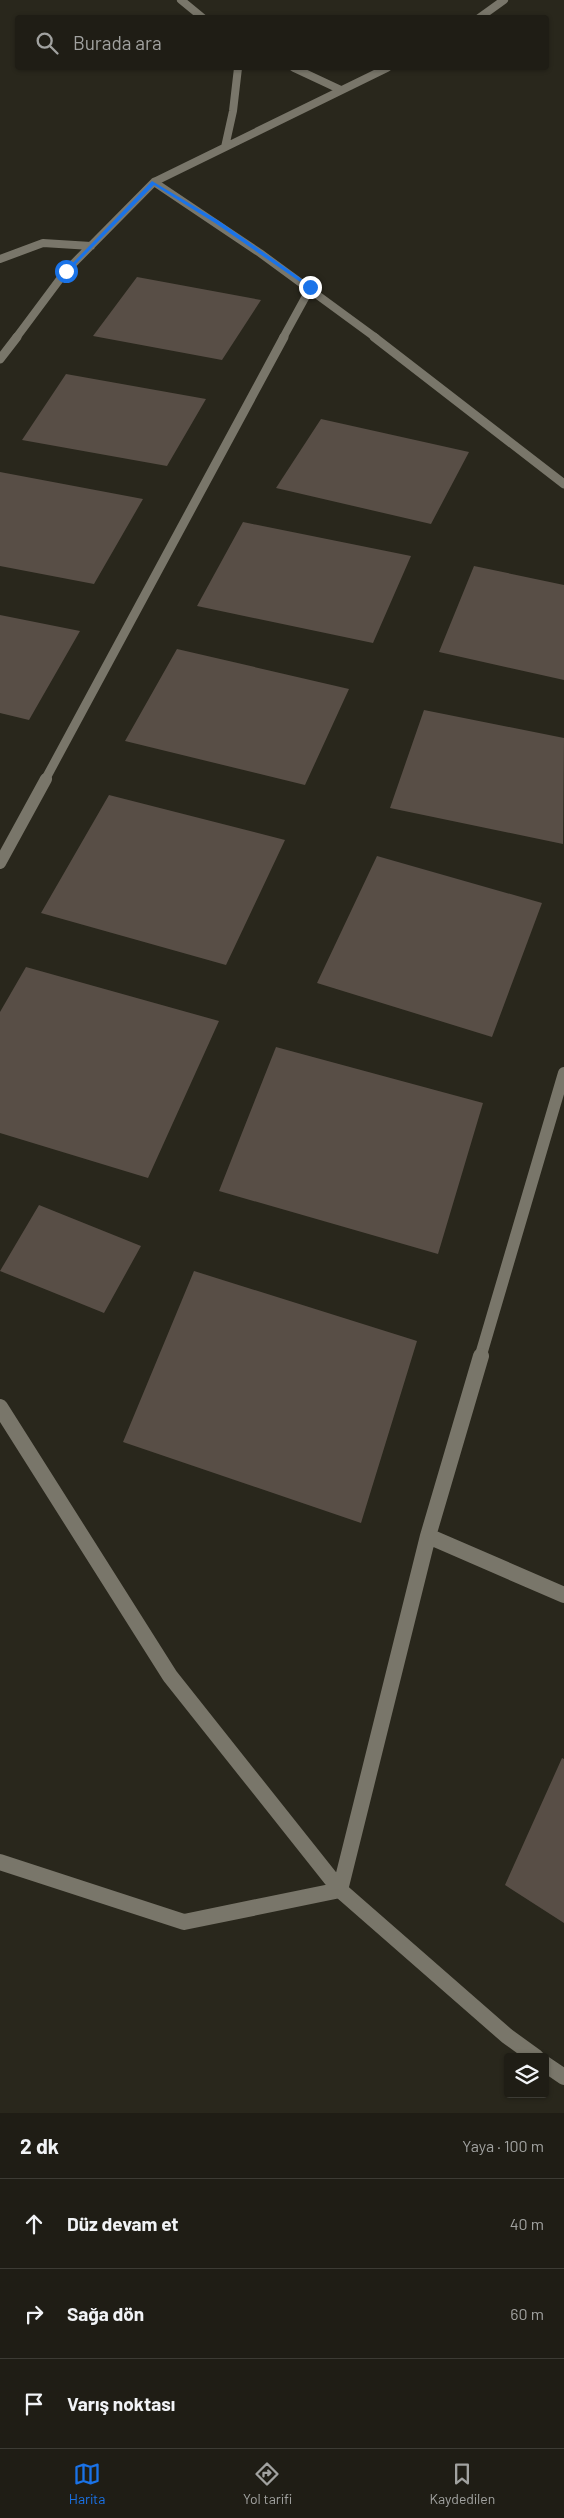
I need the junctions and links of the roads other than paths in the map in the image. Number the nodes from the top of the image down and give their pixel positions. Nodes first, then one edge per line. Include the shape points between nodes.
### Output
1 (182, 0) edge
2 (504, 0) edge
3 (200, 15) edge
4 (483, 15) edge
5 (238, 70) edge
6 (298, 70) edge
7 (383, 70) edge
8 (341, 90) junction
9 (225, 147) junction
10 (154, 182) junction
11 (91, 246) junction
12 (0, 259) edge
13 (310, 287) junction
14 (0, 359) edge
15 (564, 484) edge
16 (0, 863) edge
17 (564, 1073) edge
18 (0, 1407) edge
19 (428, 1536) junction
20 (564, 1595) edge
21 (0, 1862) edge
22 (340, 1890) junction
23 (530, 2053) edge
24 (549, 2067) edge
25 (564, 2078) edge

1 - 3 street
2 - 4 street
5 - 9 street
6 - 8 street
7 - 8 street
8 - 9 street
9 - 10 street
10 - 11 street
10 - 13 street
11 - 12 street via 43,243
11 - 14 street via 66,271
13 - 15 street
13 - 16 street
17 - 19 street
18 - 22 street via 170,1676
19 - 20 street
19 - 22 street
21 - 22 street via 184,1922
22 - 23 street
24 - 25 street

